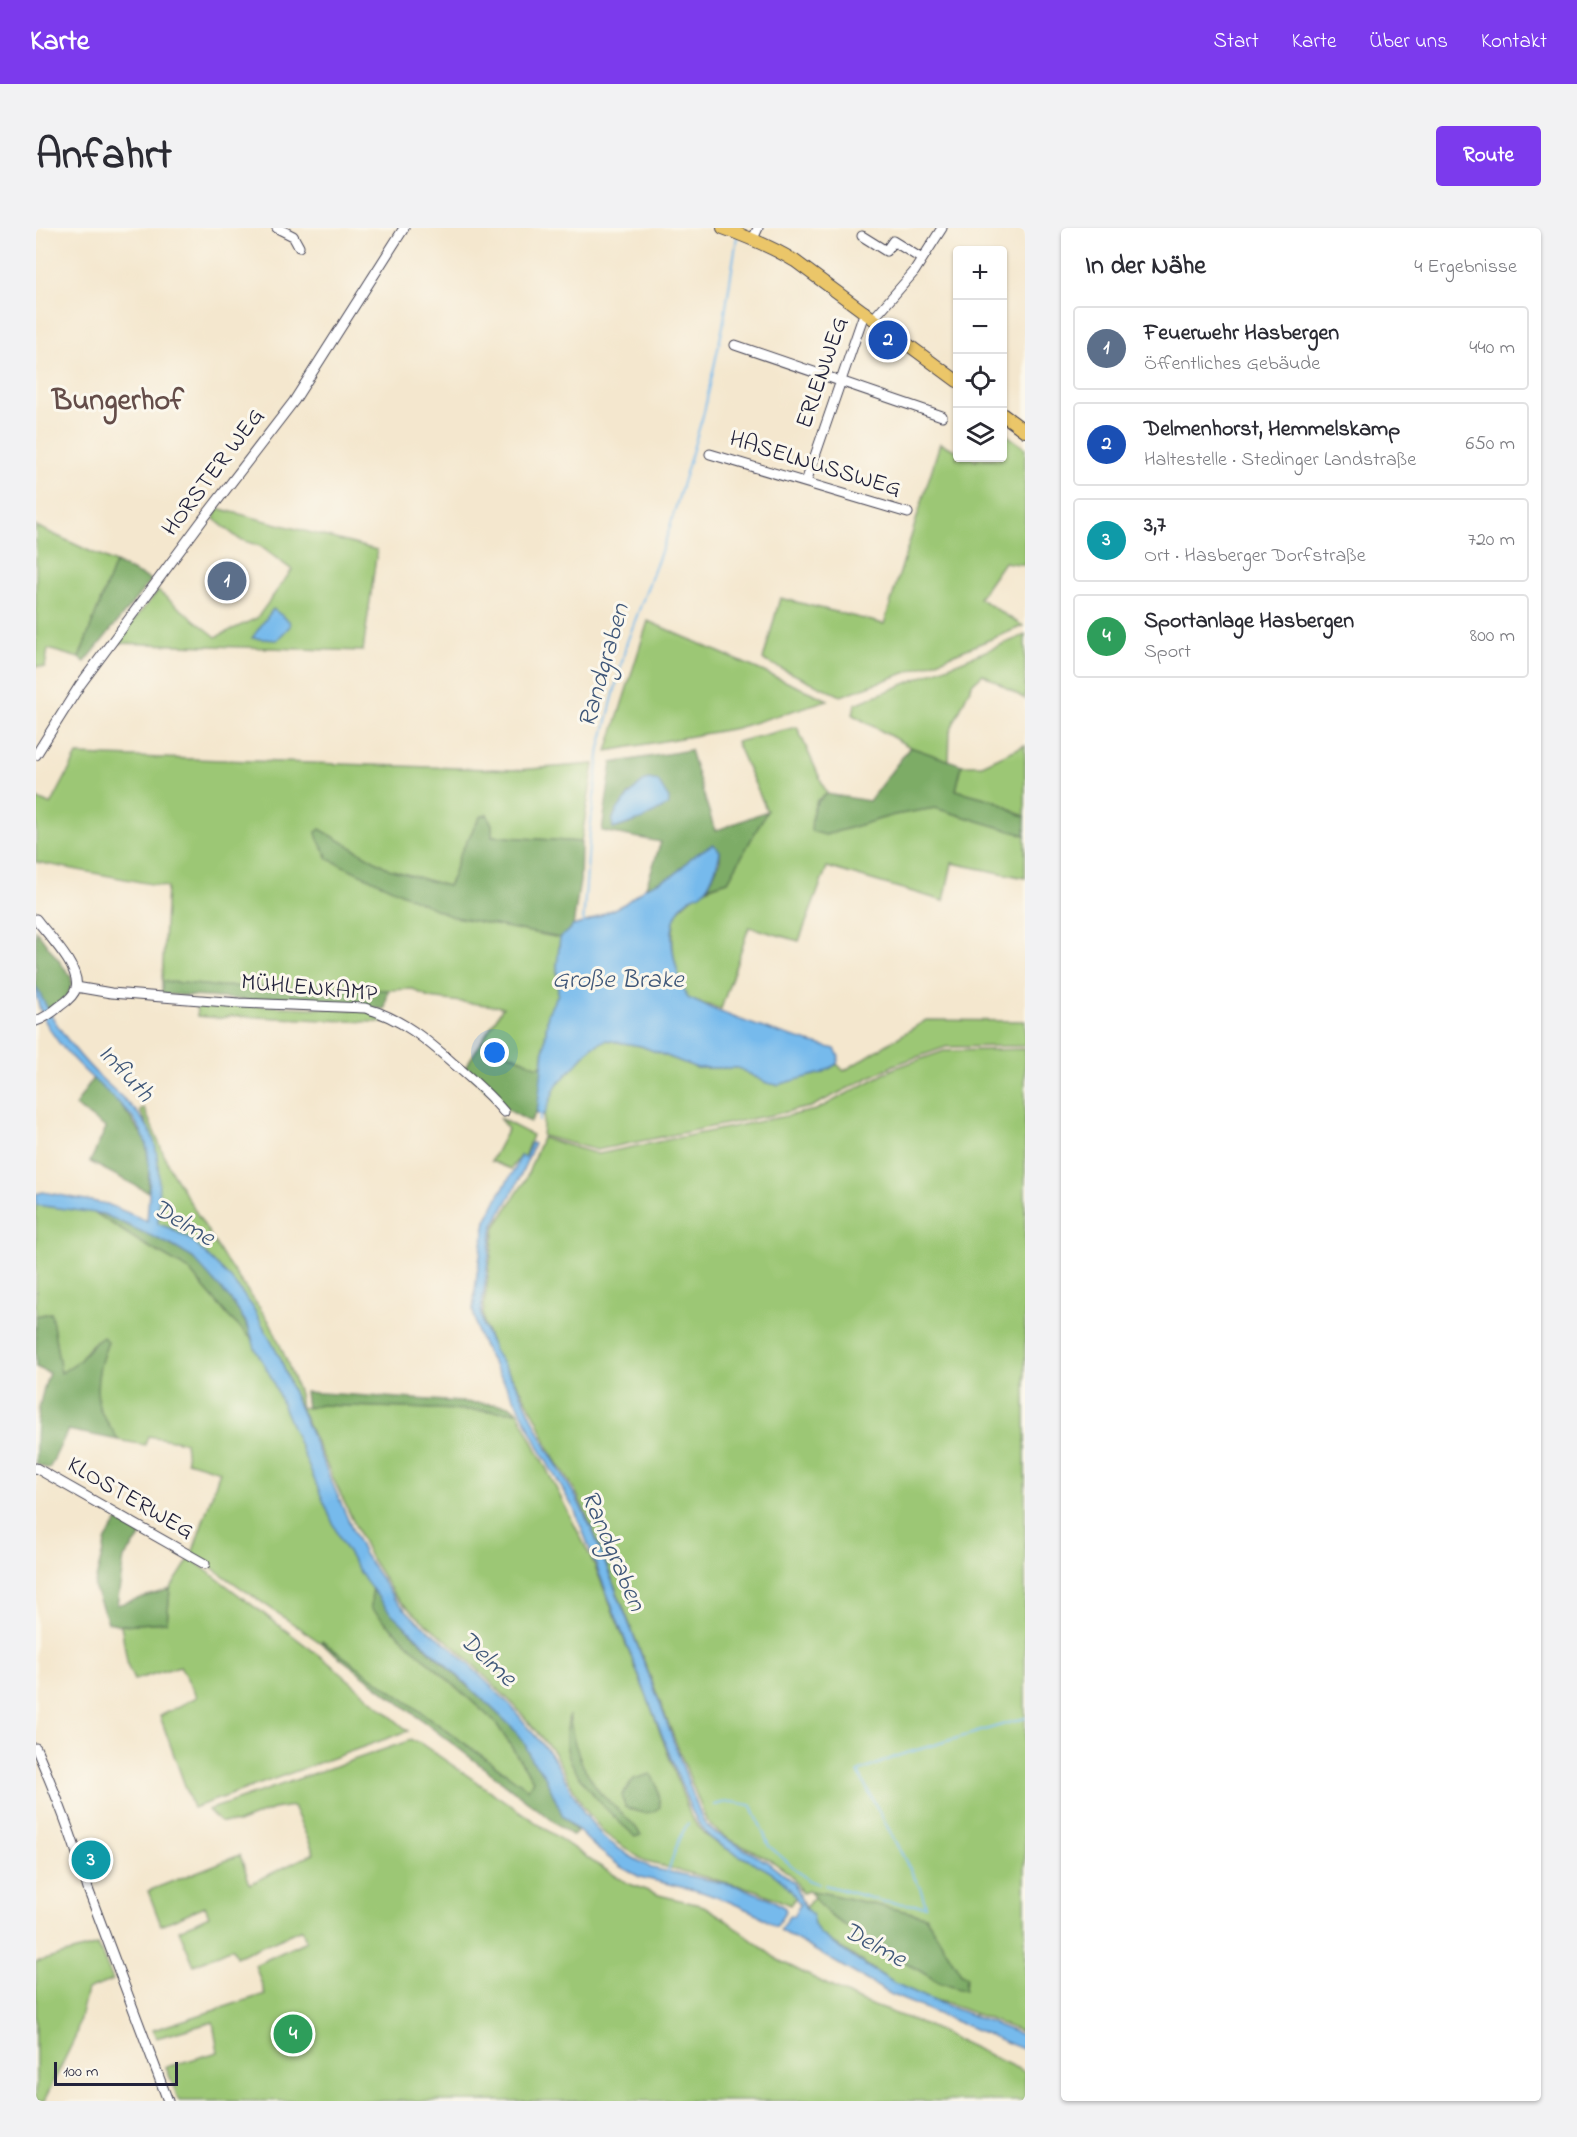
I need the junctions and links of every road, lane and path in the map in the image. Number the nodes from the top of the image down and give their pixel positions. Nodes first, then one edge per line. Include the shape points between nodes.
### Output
1 (278, 228) edge
2 (404, 228) edge
3 (942, 228) edge
4 (728, 230) edge
5 (752, 234) edge
6 (862, 236) dead end
7 (299, 247) dead end
8 (922, 259) junction
9 (869, 315) junction
10 (735, 345) dead end
11 (953, 378) edge
12 (841, 381) junction
13 (942, 416) dead end
14 (1007, 418) edge
15 (1025, 431) edge
16 (710, 454) dead end
17 (806, 482) junction
18 (908, 513) dead end
19 (42, 741) edge
20 (36, 754) edge
21 (36, 920) edge
22 (76, 987) junction
23 (39, 1020) edge
24 (504, 1112) dead end
25 (36, 1468) edge
26 (205, 1564) dead end
27 (36, 1748) edge
28 (168, 2101) edge

1 - 7 street via 293,236
2 - 19 street, HORSTER WEG via 294,401 80,684
3 - 8 street
4 - 5 main road
5 - 9 main road
6 - 8 street via 886,251 893,241
8 - 9 street via 914,272
9 - 11 main road
9 - 12 street, ERLENWEG
10 - 12 street
12 - 13 street
12 - 17 street, ERLENWEG
14 - 15 main road
16 - 17 street, HASELNUSSWEG
17 - 18 street, HASELNUSSWEG
19 - 20 street
21 - 22 street via 69,963 76,976
22 - 23 street via 74,994
22 - 24 street, MÜHLENKAMP via 239,1003 365,1008 417,1032 490,1095
25 - 26 street, KLOSTERWEG
27 - 28 street

